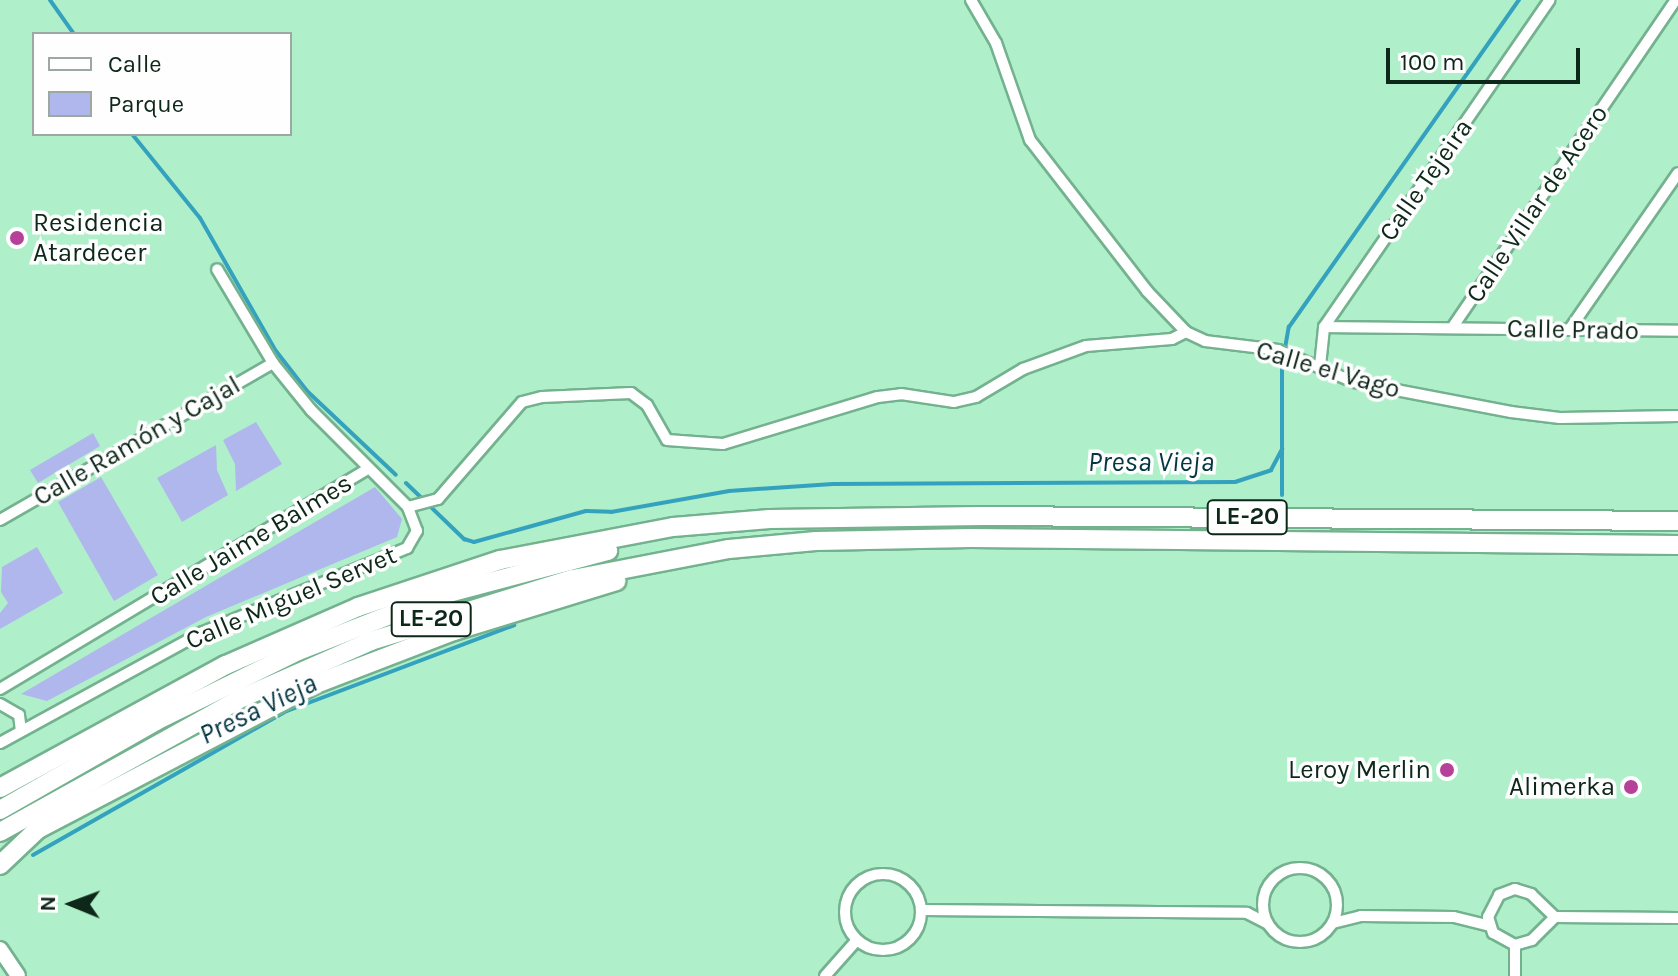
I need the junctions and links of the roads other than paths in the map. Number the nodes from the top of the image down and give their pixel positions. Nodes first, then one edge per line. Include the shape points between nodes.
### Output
1 (971, 0) edge
2 (1550, 0) edge
3 (1676, 0) edge
4 (1678, 173) edge
5 (217, 269) dead end
6 (1324, 327) junction
7 (1452, 328) junction
8 (1569, 330) junction
9 (1678, 331) edge
10 (1186, 332) junction
11 (273, 363) junction
12 (1320, 366) junction
13 (1678, 416) edge
14 (368, 469) junction
15 (408, 507) junction
16 (0, 520) edge
17 (816, 520) junction
18 (1678, 521) edge
19 (903, 539) junction
20 (1678, 545) edge
21 (0, 689) edge
22 (6, 706) edge
23 (42, 716) junction
24 (21, 731) junction
25 (0, 743) edge
26 (0, 788) edge
27 (0, 810) edge
28 (0, 832) edge
29 (0, 865) edge
30 (1338, 900) junction
31 (1263, 901) junction
32 (1542, 908) junction
33 (1489, 909) junction
34 (922, 910) junction
35 (1247, 913) junction
36 (1361, 916) junction
37 (1466, 917) junction
38 (1555, 917) junction
39 (1678, 918) edge
40 (1267, 923) junction
41 (1333, 923) junction
42 (1489, 926) junction
43 (1542, 926) junction
44 (857, 940) junction
45 (1515, 945) junction
46 (0, 949) edge
47 (10, 970) edge
48 (825, 976) edge
49 (1515, 976) edge

1 - 10 street, Calle el Vago via 996,43 1030,140 1147,291
2 - 6 street, Calle Tejeira
3 - 7 street, Calle Villar de Acero
4 - 8 street
5 - 11 street, Calle Jaime Balmes
6 - 7 street, Calle Prado
6 - 12 street, Calle Tejeira
7 - 8 street, Calle Prado
8 - 9 street, Calle Prado
10 - 12 street, Calle el Vago via 1205,341 1285,353
10 - 15 street, Calle Miguel Servet via 1172,339 1086,346 1023,369 976,397 954,402 901,394 878,397 723,444 667,440 647,405 631,393 542,397 522,402 438,499
11 - 14 street, Calle Jaime Balmes
11 - 16 street, Calle Ramón y Cajal
12 - 13 street, Calle el Vago via 1354,382 1511,412 1560,418
14 - 15 street
14 - 21 street, Calle Jaime Balmes
15 - 23 street, Calle Miguel Servet via 417,531 407,548 203,632
17 - 18 highway, LE-20 via 1105,516
17 - 26 highway via 673,527 435,578 290,634
17 - 27 highway, LE-20 via 622,548 441,595 234,680
19 - 20 highway, LE-20
19 - 28 highway, LE-20 via 716,551 573,579 447,613 244,697
19 - 29 highway via 773,552 628,579 378,658 175,753 38,829
22 - 23 street
22 - 24 street via 19,715
23 - 24 street, Calle Miguel Servet
24 - 25 street, Calle Miguel Servet
30 - 31 street via 1327,878 1301,867 1273,879
30 - 36 street
30 - 41 street
31 - 35 street
31 - 40 street
32 - 33 street via 1531,894 1515,889 1499,895
32 - 38 street
32 - 43 street
33 - 37 street
33 - 42 street
34 - 35 street
34 - 44 street via 916,932 898,947 876,950
34 - 44 street via 913,887 903,879 879,873 867,877 845,906
35 - 40 street
36 - 37 street
36 - 41 street
37 - 42 street
38 - 39 street
38 - 43 street
40 - 41 street via 1282,938 1304,942
42 - 45 street via 1499,939
43 - 45 street via 1532,940
44 - 48 street
45 - 49 street
46 - 47 street

